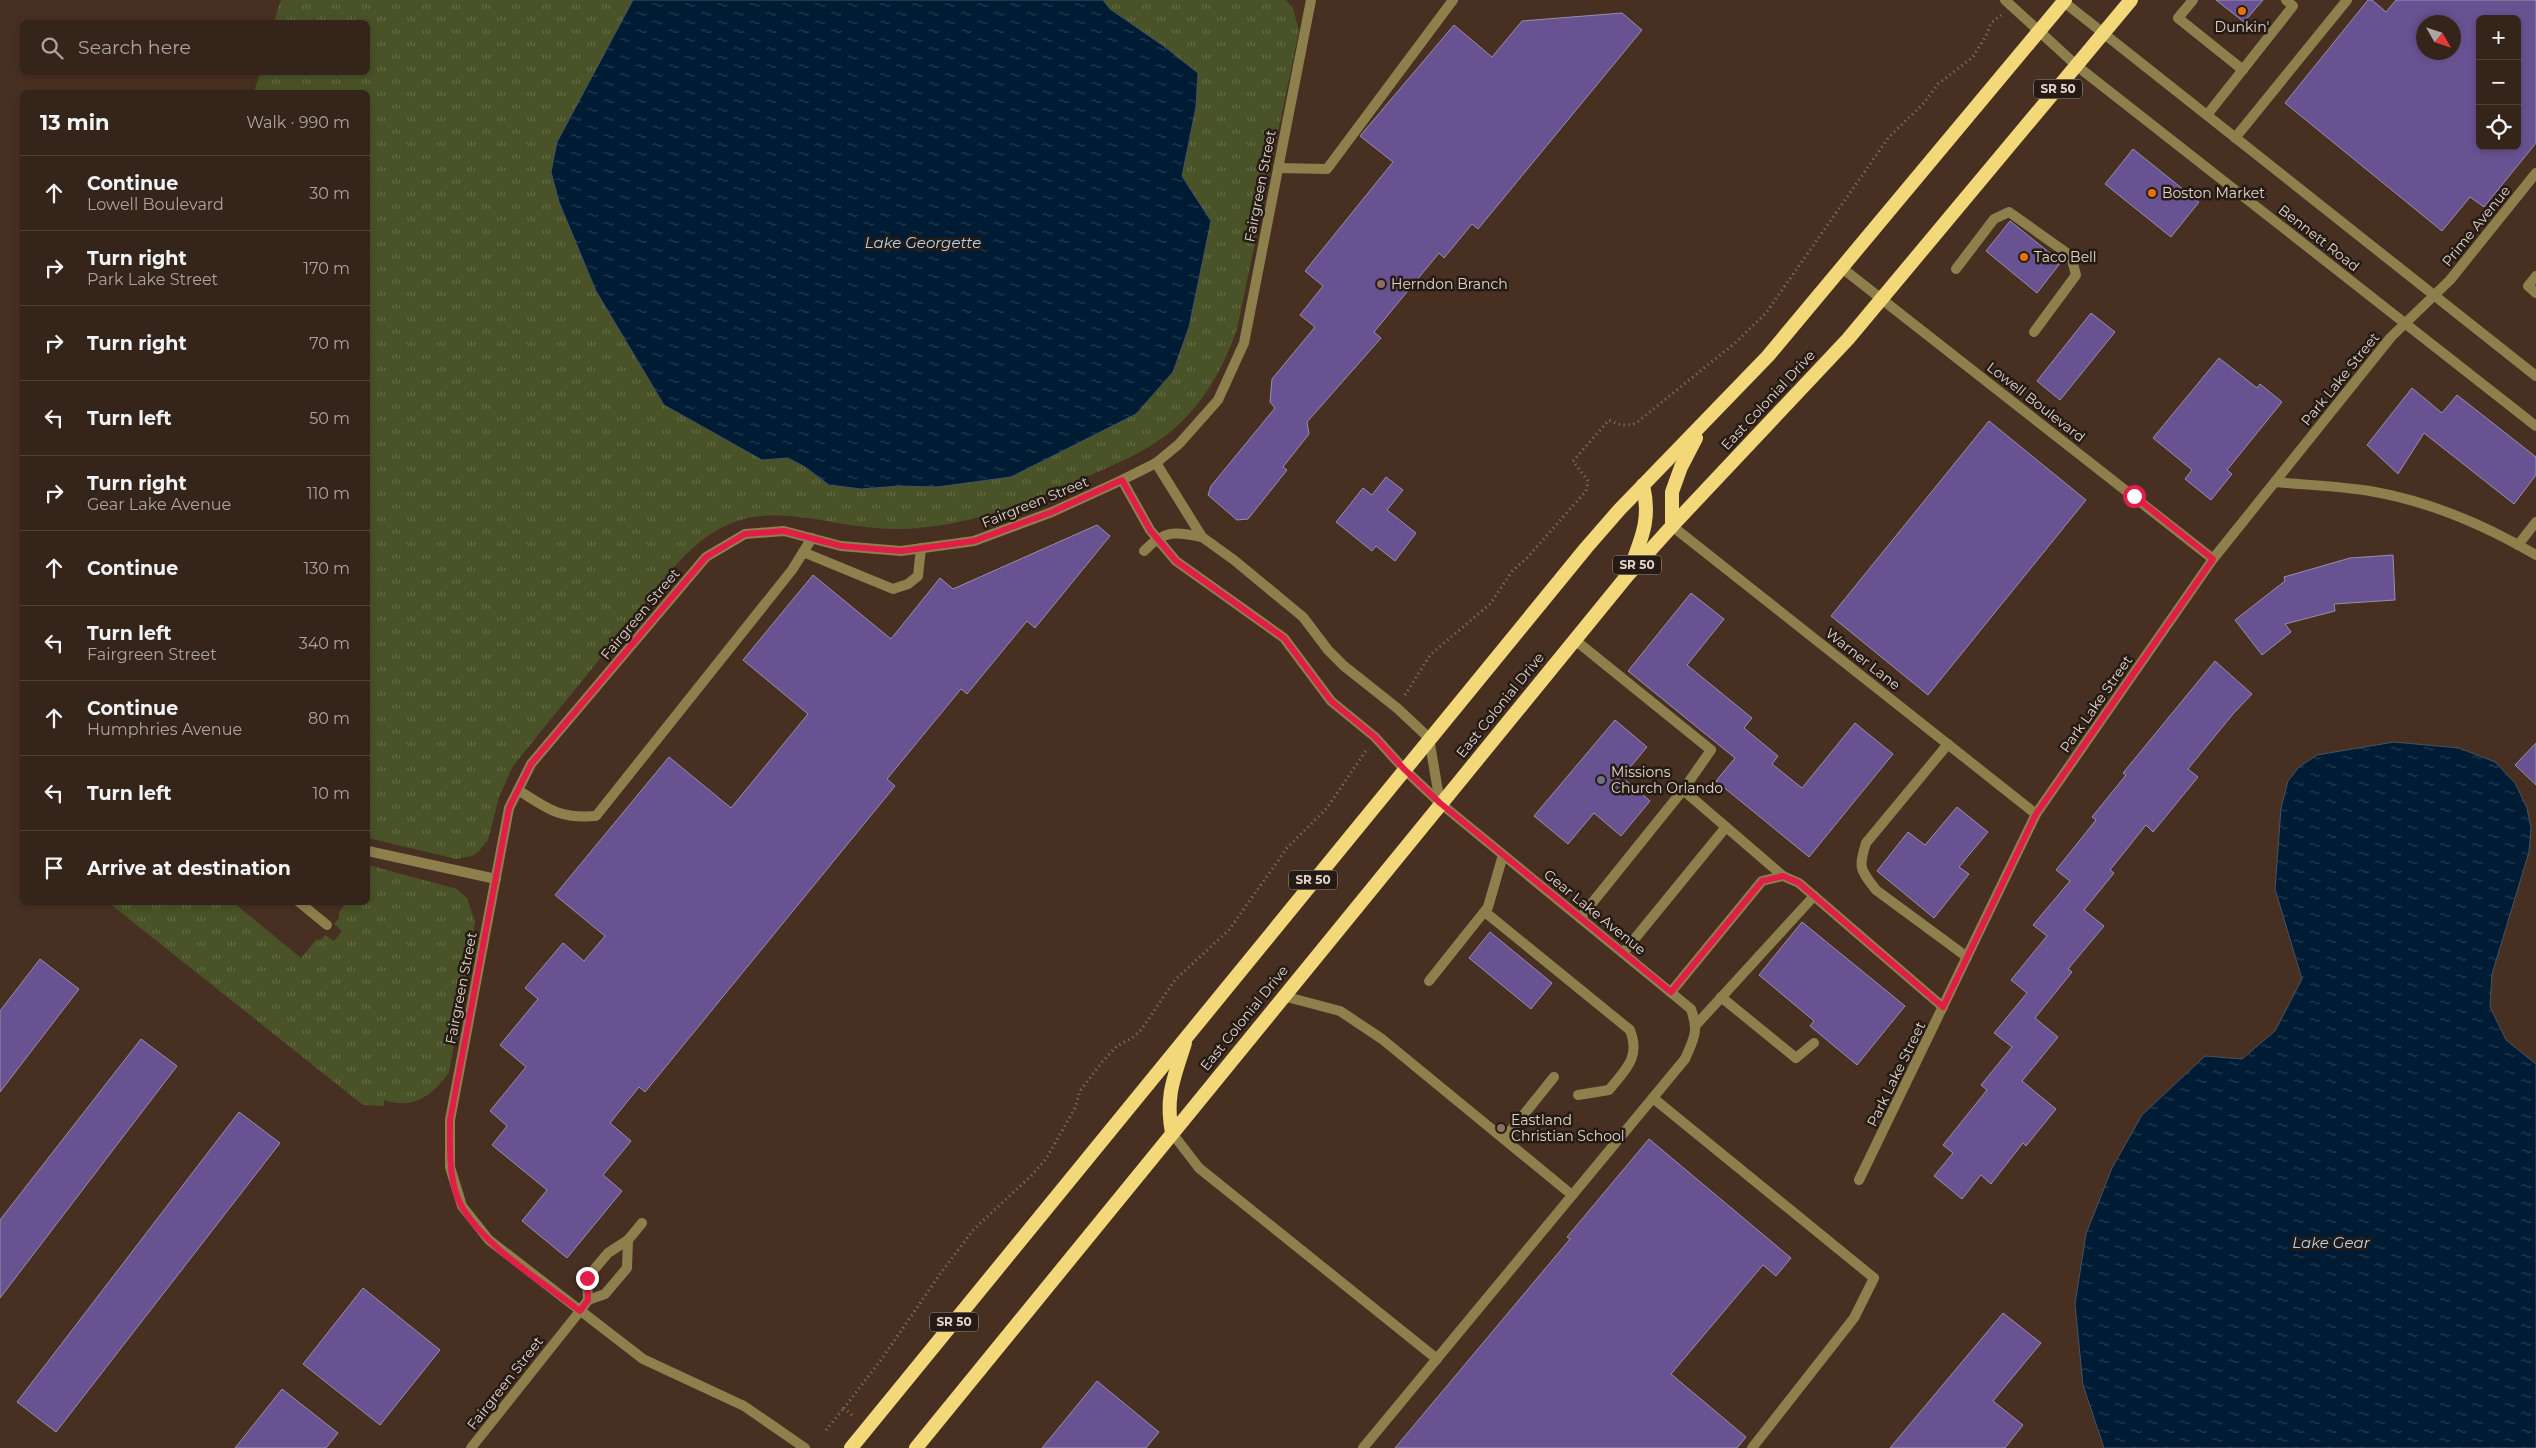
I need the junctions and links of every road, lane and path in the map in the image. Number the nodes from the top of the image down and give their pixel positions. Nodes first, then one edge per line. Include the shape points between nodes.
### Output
1 (1311, 0) edge
2 (1453, 0) edge
3 (2005, 0) edge
4 (2131, 0) edge
5 (2193, 0) edge
6 (2286, 0) edge
7 (2347, 0) edge
8 (2064, 1) edge
9 (2039, 31) junction
10 (2103, 35) junction
11 (2077, 66) junction
12 (2242, 70) junction
13 (2206, 115) junction
14 (2236, 138) junction
15 (1278, 168) junction
16 (2536, 173) edge
17 (1842, 268) junction
18 (1956, 269) dead end
19 (2536, 276) edge
20 (2536, 293) edge
21 (2435, 295) junction
22 (1882, 299) junction
23 (2405, 323) junction
24 (2034, 332) dead end
25 (2536, 376) edge
26 (1704, 424) junction
27 (2536, 426) edge
28 (1156, 463) junction
29 (1122, 480) junction
30 (2274, 482) junction
31 (1643, 485) junction
32 (2536, 522) edge
33 (1672, 526) junction
34 (1202, 537) junction
35 (812, 538) junction
36 (1157, 538) junction
37 (2518, 544) junction
38 (921, 548) junction
39 (1144, 551) dead end
40 (803, 552) junction
41 (2536, 555) edge
42 (2213, 559) junction
43 (1627, 576) junction
44 (1575, 640) junction
45 (1429, 738) junction
46 (1948, 744) junction
47 (1404, 769) junction
48 (518, 790) junction
49 (1683, 790) junction
50 (1440, 803) junction
51 (2036, 814) junction
52 (1726, 827) junction
53 (370, 851) edge
54 (1503, 855) junction
55 (1783, 876) junction
56 (496, 879) junction
57 (1814, 896) junction
58 (303, 905) edge
59 (1485, 912) junction
60 (1580, 918) junction
61 (327, 925) dead end
62 (1623, 953) junction
63 (1967, 957) junction
64 (1429, 981) dead end
65 (1671, 992) junction
66 (1283, 996) junction
67 (1721, 997) junction
68 (1943, 1007) junction
69 (1696, 1025) junction
70 (1188, 1035) junction
71 (1814, 1043) dead end
72 (1554, 1077) dead end
73 (1578, 1095) dead end
74 (1653, 1098) junction
75 (1172, 1134) junction
76 (1504, 1140) junction
77 (1859, 1180) dead end
78 (1572, 1195) junction
79 (642, 1223) dead end
80 (628, 1240) junction
81 (588, 1300) junction
82 (580, 1311) junction
83 (1437, 1359) junction
84 (844, 1408) dead end
85 (826, 1430) dead end
86 (471, 1448) edge
87 (805, 1448) edge
88 (851, 1448) edge
89 (916, 1448) edge
90 (1363, 1448) edge
91 (1752, 1448) edge

1 - 15 street, Fairgreen Street
2 - 15 street via 1327,169
3 - 9 street, Bennett Road
4 - 10 highway, East Colonial Drive / SR 50
5 - 12 street via 2178,18
6 - 12 street via 2293,6
7 - 14 street
8 - 9 highway, SR 50
8 - 10 street, Bennett Road
9 - 11 street, Bennett Road
9 - 17 highway, SR 50
10 - 11 highway, East Colonial Drive / SR 50
10 - 13 street, Bennett Road
11 - 22 highway, East Colonial Drive / SR 50
11 - 23 street, Bennett Road
12 - 13 street
13 - 14 street, Bennett Road
14 - 21 street, Bennett Road
15 - 28 street, Fairgreen Street via 1244,343 1218,400 1179,444
16 - 21 street, Prime Avenue
17 - 22 street, Lowell Boulevard
17 - 26 highway, SR 50 via 1768,356
18 - 24 street via 1994,219 2009,212 2071,256 2076,275
19 - 20 street via 2528,286
21 - 23 street, Park Lake Street
21 - 25 street, Bennett Road
22 - 33 highway, East Colonial Drive / SR 50 via 1848,340
22 - 42 street, Lowell Boulevard
23 - 27 street, Bennett Road
23 - 30 street, Park Lake Street
26 - 31 highway, SR 50
26 - 33 highway via 1681,467 1672,492
28 - 29 street, Fairgreen Street
28 - 34 street
29 - 36 street, Gear Lake Avenue
29 - 38 street, Fairgreen Street via 1052,512 974,541
30 - 37 street via 2370,491 2438,508
30 - 42 street, Park Lake Street
31 - 43 highway via 1648,504 1646,525
31 - 45 highway, SR 50 via 1586,548
32 - 37 street
33 - 43 highway, East Colonial Drive / SR 50
33 - 46 street, Warner Lane
34 - 36 street via 1178,532
34 - 45 street via 1304,618 1344,666 1398,708
35 - 38 street, Fairgreen Street via 841,546 901,551
35 - 40 street
35 - 48 street, Fairgreen Street via 784,531 745,534 706,557 531,764
36 - 39 street
36 - 47 street, Gear Lake Avenue via 1176,561 1284,638 1331,701 1375,737
37 - 41 street
38 - 40 street via 918,576 893,589
40 - 48 street via 596,816 575,818 555,813
42 - 51 street, Park Lake Street
43 - 44 highway, East Colonial Drive / SR 50
44 - 49 street via 1711,750
44 - 50 highway, East Colonial Drive / SR 50
45 - 47 highway, SR 50
45 - 50 street
46 - 51 street, Warner Lane
46 - 63 street via 1866,842 1859,862 1876,890
47 - 50 street, Gear Lake Avenue
47 - 70 highway, SR 50
48 - 56 street, Fairgreen Street via 509,808
49 - 52 street
49 - 60 street
50 - 54 street, Gear Lake Avenue
50 - 66 highway, East Colonial Drive / SR 50
51 - 63 street, Park Lake Street
52 - 55 street
52 - 62 street
53 - 56 street
54 - 59 street
54 - 60 street, Gear Lake Avenue
55 - 57 street via 1799,883
55 - 65 street via 1762,881
56 - 82 street, Fairgreen Street via 450,1120 450,1168 462,1206 489,1240
57 - 67 street
57 - 68 street
58 - 61 street
59 - 64 street
59 - 73 street via 1630,1030 1635,1043 1632,1060 1608,1090
60 - 62 street, Gear Lake Avenue
62 - 65 street, Gear Lake Avenue
63 - 68 street, Park Lake Street
65 - 69 street, Gear Lake Avenue via 1691,1009
66 - 75 highway, East Colonial Drive / SR 50
66 - 76 street via 1340,1010 1382,1039
67 - 69 street
67 - 71 street via 1796,1058
68 - 77 street, Park Lake Street
69 - 74 street via 1685,1059
70 - 75 highway via 1170,1090 1167,1111
70 - 88 highway, SR 50
72 - 76 street
74 - 78 street
74 - 91 street via 1874,1278 1854,1318
75 - 83 street via 1199,1168
75 - 89 highway, East Colonial Drive / SR 50
76 - 78 street
78 - 83 street
79 - 80 street
80 - 81 street via 608,1253 587,1278
80 - 81 street via 627,1268 605,1294
81 - 82 street, Fairgreen Street
82 - 86 street, Fairgreen Street
82 - 87 street, Fairgreen Street via 643,1358 744,1406
83 - 90 street
84 - 85 path

